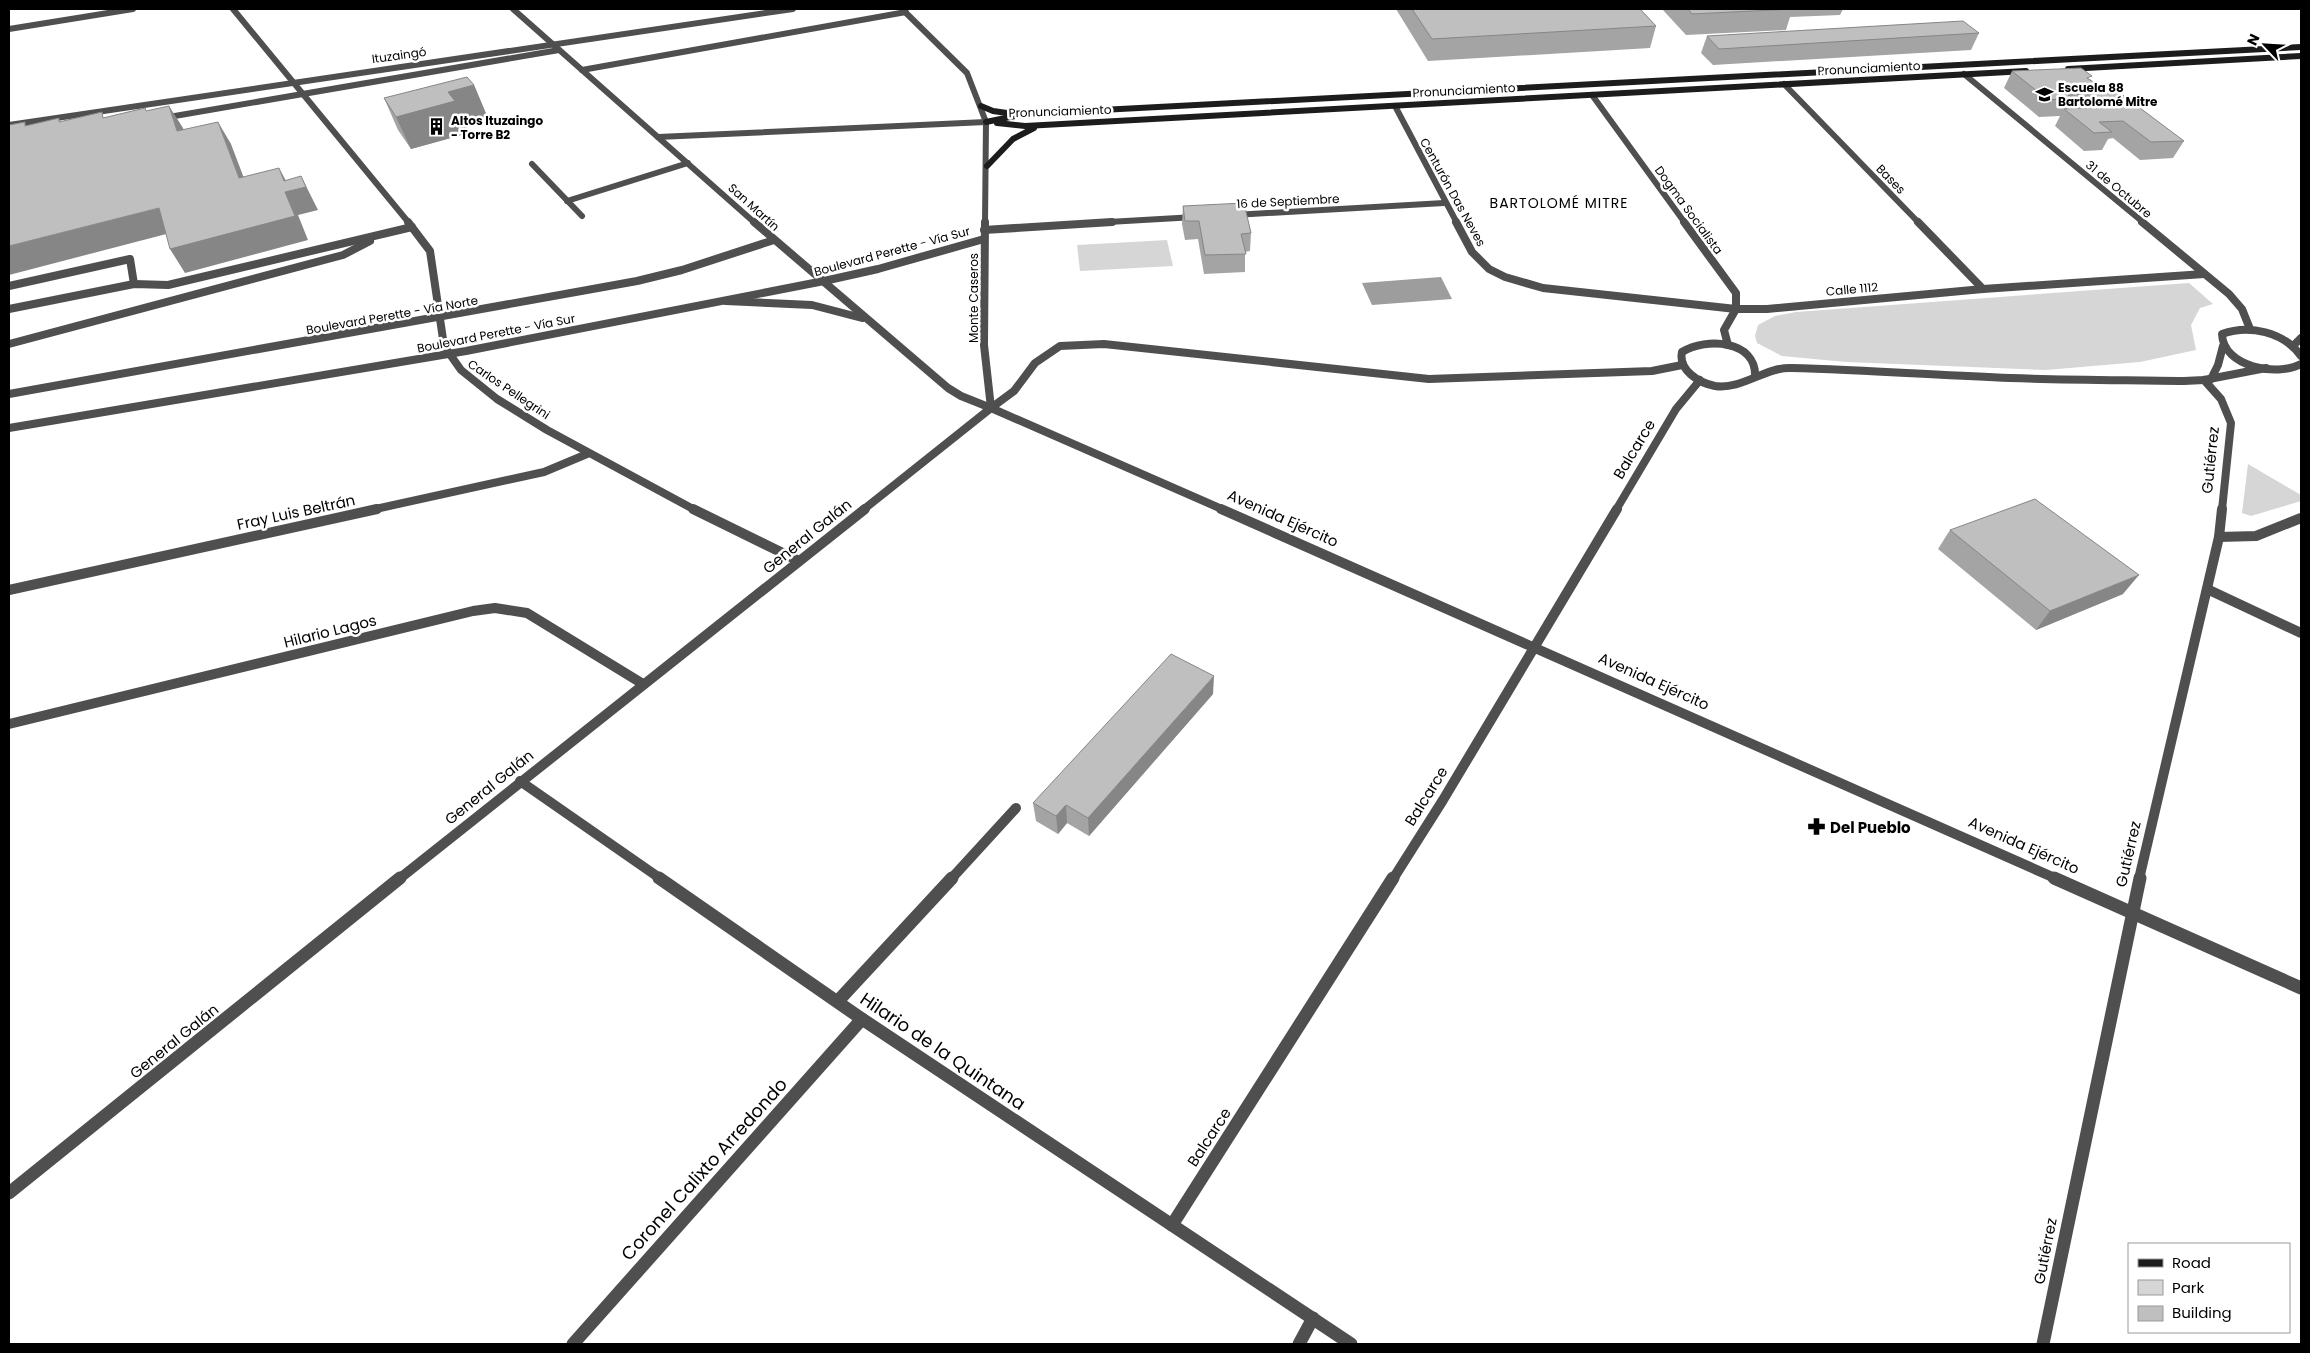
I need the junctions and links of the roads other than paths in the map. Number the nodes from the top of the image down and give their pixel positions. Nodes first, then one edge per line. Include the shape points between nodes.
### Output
1 (133, 9) edge
2 (233, 9) edge
3 (513, 9) edge
4 (793, 9) edge
5 (904, 11) edge
6 (9, 29) edge
7 (552, 44) junction
8 (2301, 47) edge
9 (559, 50) junction
10 (2301, 57) edge
11 (2062, 69) edge
12 (582, 70) junction
13 (2033, 71) edge
14 (1964, 74) junction
15 (292, 82) junction
16 (1784, 84) junction
17 (302, 94) junction
18 (1592, 95) junction
19 (981, 106) junction
20 (1395, 106) junction
21 (1025, 114) junction
22 (155, 119) edge
23 (986, 122) junction
24 (1049, 124) junction
25 (9, 125) edge
26 (658, 137) junction
27 (688, 163) junction
28 (532, 164) dead end
29 (987, 166) junction
30 (567, 201) junction
31 (1444, 203) junction
32 (1228, 215) edge
33 (582, 216) dead end
34 (1199, 217) edge
35 (412, 227) junction
36 (384, 234) junction
37 (984, 234) junction
38 (774, 240) junction
39 (2204, 274) junction
40 (1505, 277) joint
41 (824, 282) junction
42 (134, 284) junction
43 (9, 286) edge
44 (1983, 288) junction
45 (720, 301) junction
46 (9, 309) edge
47 (1736, 309) junction
48 (439, 318) junction
49 (869, 321) junction
50 (2250, 329) junction
51 (2301, 338) edge
52 (9, 344) edge
53 (1728, 345) junction
54 (2223, 346) junction
55 (2293, 346) junction
56 (446, 354) junction
57 (2301, 356) edge
58 (2301, 364) edge
59 (1682, 365) junction
60 (2266, 368) junction
61 (1755, 377) junction
62 (1700, 380) junction
63 (2207, 380) junction
64 (9, 394) edge
65 (991, 408) junction
66 (9, 428) edge
67 (587, 454) junction
68 (2301, 518) edge
69 (2219, 537) junction
70 (800, 561) junction
71 (2207, 589) junction
72 (9, 590) edge
73 (2301, 633) edge
74 (1535, 646) junction
75 (643, 684) junction
76 (9, 724) edge
77 (520, 781) junction
78 (1016, 808) dead end
79 (2132, 911) junction
80 (2301, 988) edge
81 (838, 1001) junction
82 (862, 1019) junction
83 (9, 1193) edge
84 (1172, 1225) junction
85 (1313, 1318) junction
86 (573, 1344) edge
87 (1298, 1344) edge
88 (1350, 1344) edge
89 (2043, 1344) edge

1 - 6 street
2 - 15 street
3 - 7 street, San Martín
4 - 7 street, Ituzaingó
5 - 12 street
5 - 19 street, Monte Caseros via 967,73
7 - 9 street, San Martín
7 - 15 street, Ituzaingó
8 - 21 main road, Pronunciamiento
9 - 12 street, San Martín
9 - 17 street
10 - 11 main road
12 - 26 street, San Martín
13 - 14 main road, Pronunciamiento
14 - 16 main road, Pronunciamiento
14 - 39 street, 31 de Octubre
15 - 17 street
15 - 25 street, Ituzaingó
16 - 18 main road, Pronunciamiento
16 - 44 street, Bases
17 - 22 street
17 - 35 street
18 - 20 main road, Pronunciamiento
18 - 47 street, Dogma Socialista via 1736,293
19 - 21 main road via 993,111
19 - 23 street, Monte Caseros
20 - 24 main road, Pronunciamiento
20 - 31 street, Centurón Das Neves
21 - 23 main road, Pronunciamiento
23 - 24 main road, Pronunciamiento via 1025,126
23 - 26 street
23 - 29 street, Monte Caseros
24 - 29 main road via 1017,134
26 - 27 street, San Martín
27 - 30 street
27 - 38 street, San Martín
28 - 30 street
29 - 37 street, Monte Caseros
30 - 33 street
31 - 32 street, 16 de Septiembre
31 - 40 street, Centurón Das Neves via 1472,252 1489,269
34 - 37 street
35 - 36 street
35 - 48 street via 430,251
36 - 42 street via 168,285
36 - 52 street via 343,255
37 - 41 street, Boulevard Perette - Vía Sur via 878,269
37 - 65 street, Monte Caseros via 984,345
38 - 41 street, San Martín
38 - 48 street, Boulevard Perette - Vía Norte via 637,281
39 - 44 street, Calle 1112
39 - 50 street, 31 de Octubre via 2242,309
40 - 47 street, Calle 1112 via 1543,288
41 - 45 street, Boulevard Perette - Vía Sur
41 - 49 street, San Martín
42 - 43 street via 130,259
42 - 46 street
44 - 47 street, Calle 1112 via 1768,309
45 - 49 street via 776,301 825,306
45 - 56 street, Boulevard Perette - Vía Sur
47 - 53 street via 1724,330
48 - 56 street
48 - 64 street, Boulevard Perette - Vía Norte
49 - 65 street, San Martín via 948,388
50 - 54 street via 2222,334
50 - 55 street via 2274,335
51 - 55 street
53 - 59 street via 1694,344 1682,352
53 - 61 street via 1755,363
54 - 60 street via 2240,359
54 - 63 street via 2218,365
55 - 57 street
56 - 66 street, Boulevard Perette - Vía Sur
56 - 67 street, Carlos Pellegrini via 455,366 490,392
58 - 60 street via 2294,369
59 - 62 street
59 - 65 street, General Galán via 1652,372 1429,379 1104,344 1074,344 1060,346 1046,354 1014,391
60 - 63 street
61 - 62 street via 1732,386
61 - 63 street via 1788,368 2012,378
62 - 74 street, Balcarce via 1676,409
63 - 69 street, Gutiérrez via 2221,396 2231,423
65 - 70 street, General Galán
65 - 74 street, Avenida Ejército
67 - 70 street, Carlos Pellegrini
67 - 72 street, Fray Luis Beltrán via 544,472
68 - 69 street via 2256,536
69 - 71 street, Gutiérrez
70 - 75 street, General Galán
71 - 73 street
71 - 79 street, Gutiérrez
74 - 79 street, Avenida Ejército
74 - 84 street, Balcarce via 1443,800
75 - 76 street, Hilario Lagos via 527,613 495,608 463,613
75 - 77 street, General Galán
77 - 81 street, Hilario de la Quintana
77 - 83 street, General Galán
78 - 81 street
79 - 80 street, Avenida Ejército
79 - 89 street, Gutiérrez
81 - 82 street, Hilario de la Quintana
82 - 84 street, Hilario de la Quintana
82 - 86 street, Coronel Calixto Arredondo
84 - 85 street, Hilario de la Quintana
85 - 87 street
85 - 88 street, Hilario de la Quintana

